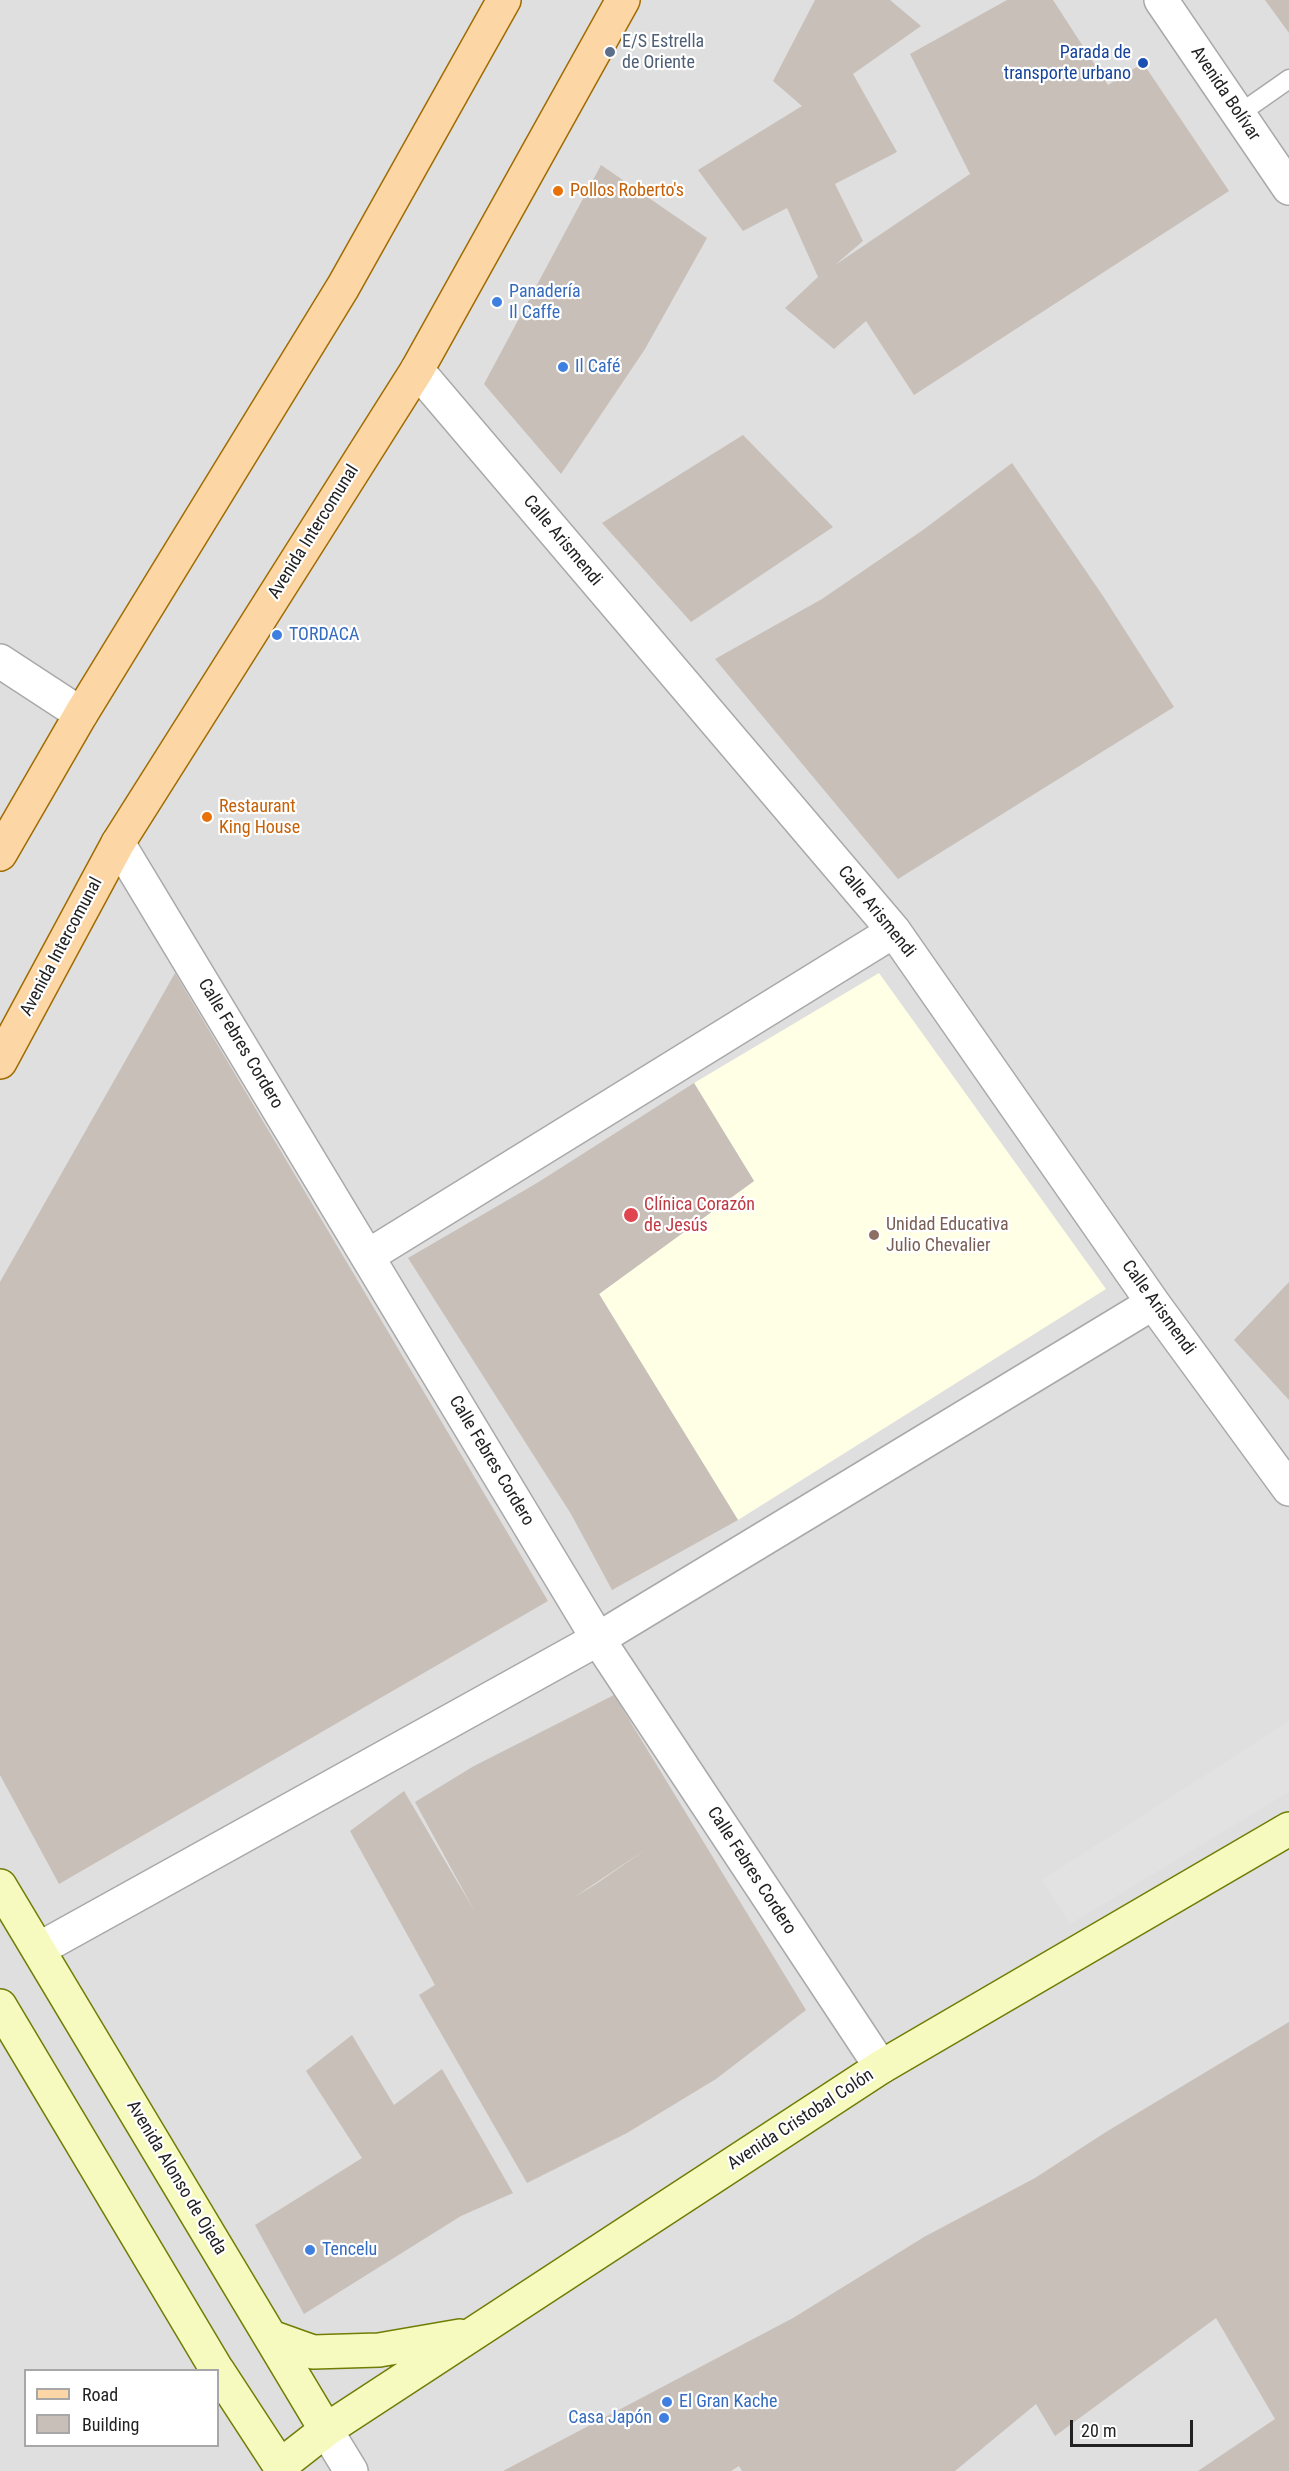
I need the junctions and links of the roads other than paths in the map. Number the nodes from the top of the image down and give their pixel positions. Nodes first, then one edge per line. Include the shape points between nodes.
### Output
1 (504, 0) edge
2 (623, 0) edge
3 (1161, 0) edge
4 (1289, 79) edge
5 (1239, 114) junction
6 (1289, 188) edge
7 (417, 370) junction
8 (0, 661) edge
9 (81, 714) junction
10 (118, 843) junction
11 (0, 854) edge
12 (894, 932) junction
13 (0, 1062) edge
14 (368, 1256) junction
15 (1153, 1303) junction
16 (1289, 1489) edge
17 (598, 1639) junction
18 (1289, 1829) edge
19 (0, 1886) edge
20 (39, 1949) junction
21 (0, 2006) edge
22 (881, 2067) junction
23 (474, 2334) junction
24 (271, 2337) junction
25 (216, 2369) edge
26 (219, 2374) edge
27 (326, 2430) junction
28 (278, 2469) edge
29 (351, 2471) edge

1 - 9 main road via 343,287
2 - 7 main road, Avenida Intercomunal
3 - 5 street, Avenida Bolívar
4 - 5 lane
5 - 6 street, Avenida Bolívar
7 - 10 main road, Avenida Intercomunal
7 - 12 street, Calle Arismendi
8 - 9 street
9 - 11 main road
10 - 13 main road, Avenida Intercomunal
10 - 14 street, Calle Febres Cordero
12 - 14 street
12 - 15 street, Calle Arismendi
14 - 17 street, Calle Febres Cordero
15 - 16 street, Calle Arismendi
15 - 17 street
17 - 20 street
17 - 22 street, Calle Febres Cordero
18 - 22 street, Avenida Cristobal Colón
19 - 20 street, Avenida Alonso de Ojeda
20 - 24 street, Avenida Alonso de Ojeda
21 - 25 street
22 - 23 street, Avenida Cristobal Colón
23 - 24 street via 379,2350 313,2352
23 - 27 street, Avenida Cristobal Colón
24 - 27 street, Avenida Alonso de Ojeda
26 - 28 street
27 - 28 street, Avenida Cristobal Colón
27 - 29 street, Avenida Alonso de Ojeda

